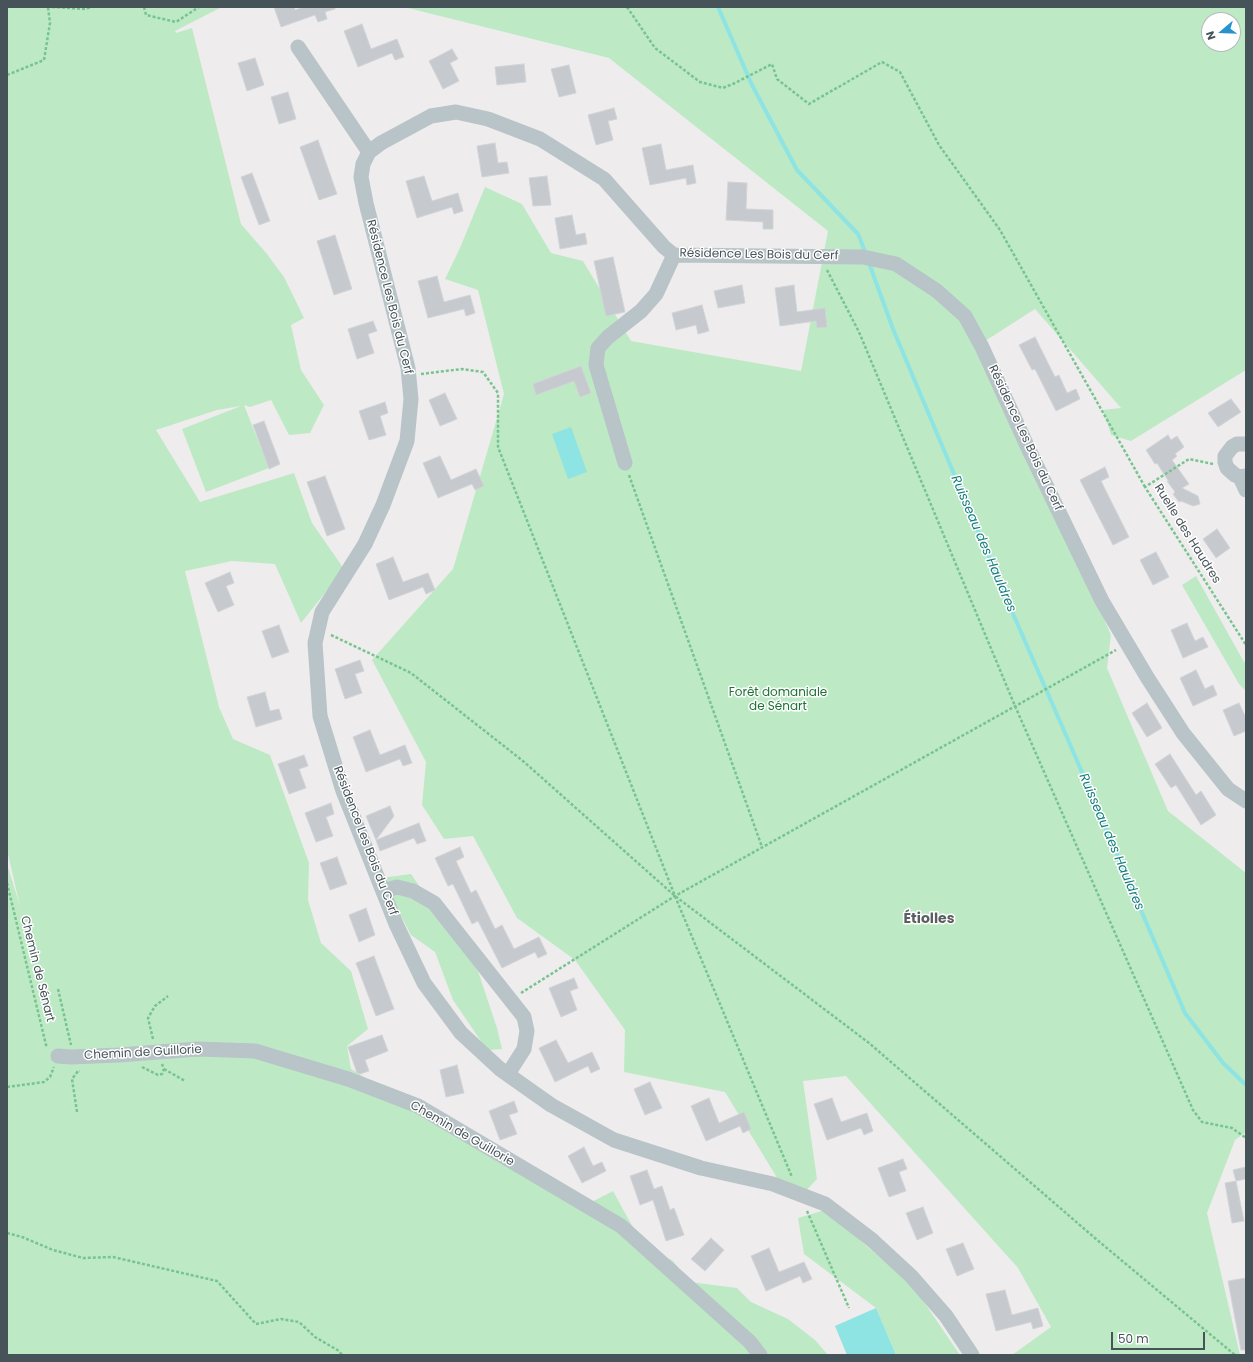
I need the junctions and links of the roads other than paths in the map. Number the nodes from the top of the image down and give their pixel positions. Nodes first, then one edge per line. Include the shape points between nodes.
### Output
1 (298, 47) dead end
2 (369, 152) junction
3 (674, 255) junction
4 (1246, 444) edge
5 (625, 463) road end
6 (1244, 481) edge
7 (1246, 801) edge
8 (383, 891) junction
9 (65, 1056) road end
10 (508, 1074) junction
11 (760, 1355) edge
12 (972, 1355) edge

1 - 2 street
2 - 3 street, Résidence Les Bois du Cerf via 431,116 456,112 488,119 540,139 604,179
2 - 8 street, Résidence Les Bois du Cerf via 363,164 361,177 408,368 411,400 406,441 383,505 365,544 322,612 315,643 320,716 343,791
3 - 5 street via 656,294 598,348 596,365
3 - 7 street, Résidence Les Bois du Cerf via 867,257 896,264 937,291 965,316 1102,601 1183,733 1228,790
4 - 6 street via 1237,444 1227,451 1225,462 1230,472
8 - 10 street, Résidence Les Bois du Cerf via 424,983 461,1033
8 - 10 street via 397,887 413,891 434,903 524,1017 527,1031 524,1048
9 - 11 street, Chemin de Guillorie via 198,1049 255,1052 348,1079 418,1106 621,1226 750,1342
10 - 12 street, Résidence Les Bois du Cerf via 552,1105 614,1140 701,1168 773,1184 825,1204 872,1240 910,1276 946,1316

